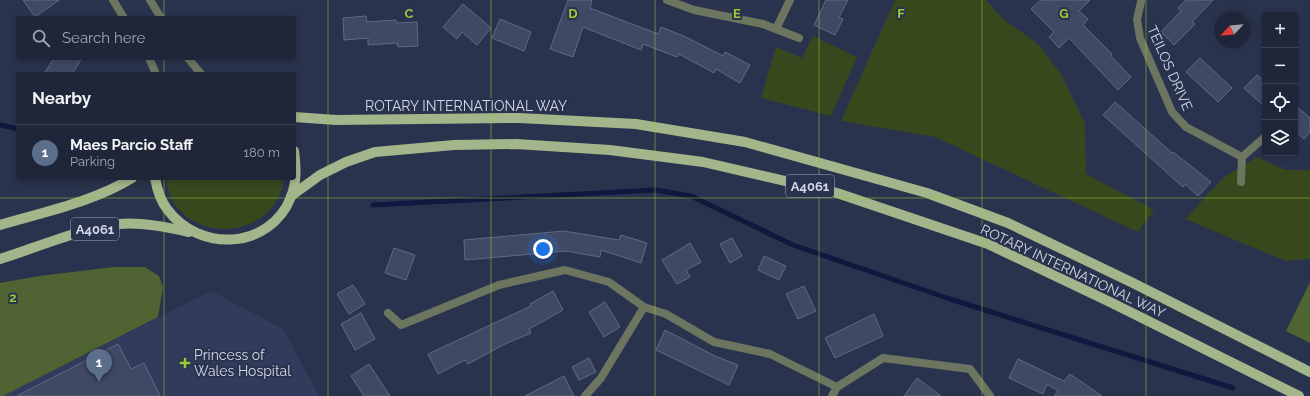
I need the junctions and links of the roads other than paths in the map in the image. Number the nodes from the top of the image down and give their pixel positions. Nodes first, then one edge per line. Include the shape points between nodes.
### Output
1 (113, 0) edge
2 (150, 0) edge
3 (666, 0) edge
4 (790, 0) edge
5 (1139, 1) edge
6 (123, 16) edge
7 (160, 16) edge
8 (776, 29) junction
9 (799, 38) dead end
10 (150, 60) edge
11 (190, 60) edge
12 (155, 72) edge
13 (199, 72) edge
14 (296, 117) edge
15 (1262, 140) edge
16 (1242, 157) junction
17 (129, 180) edge
18 (155, 180) edge
19 (295, 180) edge
20 (1242, 182) dead end
21 (291, 196) junction
22 (0, 225) edge
23 (193, 233) junction
24 (0, 259) edge
25 (644, 307) junction
26 (388, 313) dead end
27 (1310, 372) edge
28 (837, 387) junction
29 (585, 396) edge
30 (832, 396) edge
31 (990, 396) edge
32 (1300, 396) edge

1 - 6 street
2 - 7 street
3 - 8 street via 694,10 745,19
4 - 8 street
5 - 16 street, TEILOS DRIVE via 1137,19 1140,38 1172,112 1186,127
8 - 9 street
10 - 12 street
11 - 13 street
14 - 27 main road, ROTARY INTERNATIONAL WAY / A4061 via 336,120 534,118 636,124 745,142 927,193 1008,223
15 - 16 street
16 - 20 street
17 - 22 main road, A4061 via 92,197
18 - 23 main road, A4061 via 166,208 178,222
19 - 21 main road, A4061
21 - 23 main road, A4061 via 276,219 262,231 244,238 226,241
21 - 32 main road, ROTARY INTERNATIONAL WAY / A4061 via 320,175 375,152 454,145 516,144 610,150 703,162 837,192 988,244
23 - 24 main road, A4061 via 160,226 118,224
25 - 26 street via 609,282 565,270 499,285 401,325
25 - 28 street via 666,314 714,342 770,354
25 - 29 street via 601,378
28 - 30 street
28 - 31 street via 883,358 970,369

